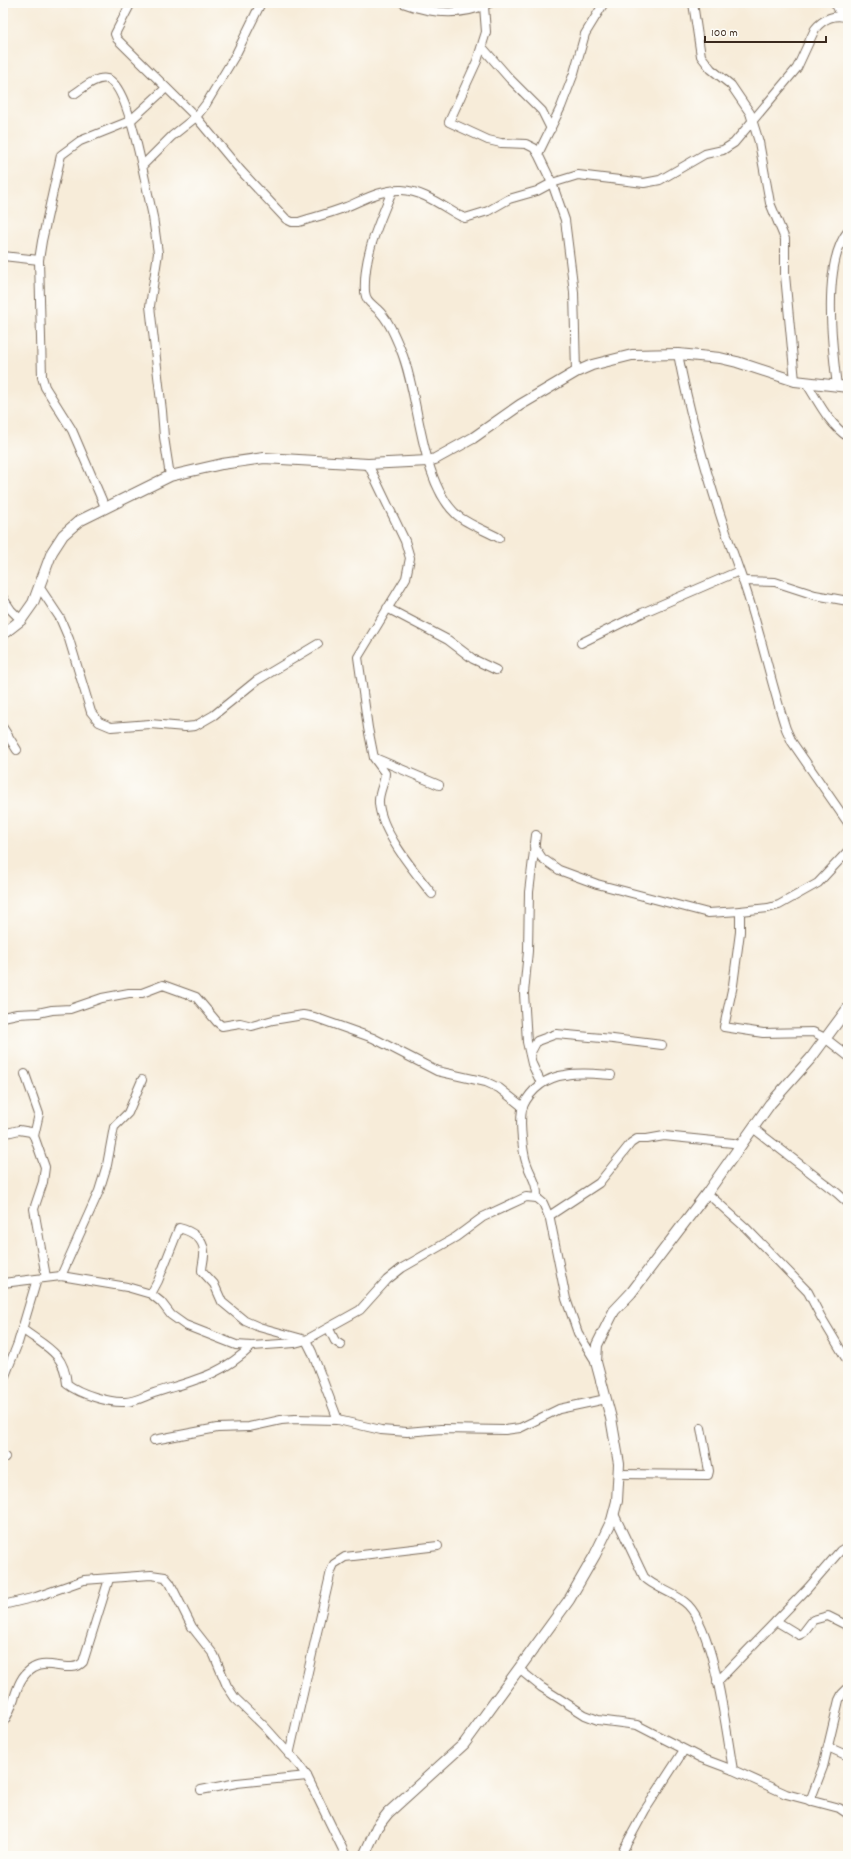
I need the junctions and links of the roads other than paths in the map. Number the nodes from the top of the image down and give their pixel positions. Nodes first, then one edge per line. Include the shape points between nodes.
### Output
1 (131, 3) edge
2 (261, 3) edge
3 (403, 3) edge
4 (604, 3) edge
5 (693, 3) edge
6 (835, 3) edge
7 (487, 5) edge
8 (845, 17) edge
9 (482, 47) junction
10 (166, 88) junction
11 (74, 94) dead end
12 (196, 117) junction
13 (752, 120) junction
14 (130, 121) junction
15 (551, 129) junction
16 (538, 154) junction
17 (142, 166) junction
18 (552, 183) junction
19 (392, 191) junction
20 (848, 231) edge
21 (3, 256) edge
22 (39, 260) junction
23 (678, 354) junction
24 (576, 372) junction
25 (795, 381) junction
26 (807, 384) junction
27 (837, 386) junction
28 (848, 387) edge
29 (848, 437) edge
30 (428, 461) junction
31 (368, 464) junction
32 (170, 476) junction
33 (105, 507) junction
34 (499, 538) dead end
35 (739, 571) junction
36 (743, 581) junction
37 (40, 588) junction
38 (3, 598) edge
39 (848, 601) edge
40 (387, 608) junction
41 (21, 620) junction
42 (3, 634) edge
43 (581, 643) dead end
44 (318, 644) dead end
45 (496, 670) dead end
46 (3, 728) edge
47 (17, 750) dead end
48 (374, 758) junction
49 (439, 785) dead end
50 (848, 823) edge
51 (536, 836) dead end
52 (534, 846) junction
53 (848, 851) edge
54 (432, 894) dead end
55 (740, 911) junction
56 (848, 1008) edge
57 (3, 1017) edge
58 (825, 1038) junction
59 (662, 1045) dead end
60 (530, 1055) junction
61 (848, 1056) edge
62 (25, 1074) dead end
63 (611, 1075) dead end
64 (142, 1080) dead end
65 (541, 1083) junction
66 (523, 1107) junction
67 (753, 1128) junction
68 (3, 1134) edge
69 (34, 1136) junction
70 (741, 1146) junction
71 (707, 1193) junction
72 (537, 1198) junction
73 (848, 1203) edge
74 (549, 1216) junction
75 (61, 1276) junction
76 (46, 1277) junction
77 (37, 1279) junction
78 (3, 1282) edge
79 (151, 1294) junction
80 (22, 1329) junction
81 (329, 1329) junction
82 (306, 1340) junction
83 (340, 1345) dead end
84 (252, 1346) junction
85 (596, 1362) junction
86 (848, 1362) edge
87 (3, 1381) edge
88 (606, 1399) junction
89 (338, 1420) junction
90 (701, 1428) dead end
91 (154, 1440) dead end
92 (619, 1474) junction
93 (614, 1514) junction
94 (438, 1546) dead end
95 (848, 1546) edge
96 (109, 1579) junction
97 (3, 1605) edge
98 (776, 1621) junction
99 (848, 1626) edge
100 (519, 1669) junction
101 (717, 1682) junction
102 (848, 1688) edge
103 (3, 1722) edge
104 (828, 1746) junction
105 (684, 1750) junction
106 (289, 1755) junction
107 (848, 1756) edge
108 (733, 1770) junction
109 (307, 1776) junction
110 (201, 1790) dead end
111 (810, 1801) junction
112 (848, 1813) edge
113 (346, 1856) edge
114 (364, 1856) edge
115 (620, 1856) edge

1 - 10 street via 115,34 121,44
2 - 12 street via 236,54
3 - 7 street via 422,10 455,13
4 - 15 street via 585,34 574,73
5 - 13 street via 701,56 739,95 748,107
6 - 8 street
7 - 9 street via 486,32
8 - 13 street via 827,19 818,24 797,68
9 - 15 street via 542,111
9 - 16 street via 449,122 501,144 526,144 534,148
10 - 12 street
10 - 14 street
11 - 14 street via 91,83 107,79 116,83
12 - 17 street via 172,136
12 - 19 street via 241,171 286,219 292,222 299,222
13 - 18 street via 727,148 720,152 705,154 660,180 644,183 578,175
13 - 25 street via 759,142 770,203 786,243 785,275
14 - 17 street
14 - 22 street via 80,142 61,155
15 - 16 street
16 - 18 street
17 - 32 street via 158,253 150,306
18 - 19 street via 537,191 501,202 488,211 465,218 430,198 402,190
18 - 24 street via 565,220 571,259
19 - 30 street via 370,245 365,293 366,299 384,317 401,350
20 - 27 street via 842,238 835,256 832,287 832,338
21 - 22 street
22 - 33 street via 42,377 72,430
23 - 24 street via 632,355 598,363
23 - 25 street via 725,359
23 - 35 street via 698,441
24 - 30 street via 520,405 473,438
25 - 26 street
26 - 27 street
26 - 29 street via 830,420
27 - 28 street
30 - 31 street
30 - 34 street via 442,493 457,514
31 - 32 street via 264,458 222,464
31 - 40 street via 405,541 410,558 406,578
32 - 33 street
33 - 37 street via 79,521 63,535 52,552
35 - 36 street
35 - 43 street via 642,613
36 - 39 street via 775,582 815,595
36 - 50 street via 792,742
37 - 41 street via 34,603
37 - 44 street via 60,618 69,639 91,712 99,722 111,727 150,724 195,726 214,715 256,681
38 - 41 street
40 - 45 street via 448,640 473,659
40 - 48 street via 358,658
41 - 42 street
46 - 47 street
48 - 49 street
48 - 54 street via 385,775 378,802 386,828 403,856
51 - 52 street
52 - 55 street via 542,858 552,866 597,884 703,912
52 - 60 street via 524,993
53 - 55 street via 810,888 779,905
55 - 58 street via 733,985 724,1027 763,1033 813,1032
56 - 58 street
57 - 66 street via 70,1009 102,998 142,993 164,985 196,997 222,1026 240,1023 252,1026 303,1015 314,1017 380,1042 437,1071 486,1082 499,1088
58 - 61 street
58 - 67 street
59 - 60 street via 556,1034 537,1041
60 - 65 street
62 - 69 street via 39,1114
63 - 65 street via 565,1075
64 - 75 street via 128,1113 114,1127 99,1191
65 - 66 street
66 - 72 street via 522,1138 525,1158 536,1185
67 - 70 street
67 - 73 street
68 - 69 street via 19,1130 27,1131
69 - 76 street via 45,1167 44,1182 34,1208
70 - 71 street
70 - 74 street via 674,1137 637,1139 631,1143 600,1183
71 - 85 street via 614,1311 597,1345
71 - 86 street via 746,1228 808,1292
72 - 74 street via 543,1203
72 - 81 street via 526,1197 483,1217 456,1237 402,1268 360,1310
74 - 85 street via 566,1299 578,1333
75 - 76 street
75 - 79 street via 127,1287
76 - 77 street
77 - 78 street
77 - 80 street
79 - 82 street via 179,1228 188,1231 203,1244 205,1253 202,1271 214,1284 222,1302 245,1321 259,1328
79 - 84 street via 162,1302 171,1315 185,1325 236,1345
80 - 84 street via 50,1349 61,1361 65,1368 67,1384 86,1393 118,1402 132,1402 210,1375 236,1360
80 - 87 street
81 - 82 street
81 - 83 street
82 - 84 street
82 - 89 street
85 - 88 street
88 - 89 street via 559,1409 520,1428 505,1430 441,1429 407,1432 381,1430
88 - 92 street via 618,1452
89 - 91 street via 281,1420 248,1427 216,1428
90 - 92 street via 710,1471 708,1475
92 - 93 street
93 - 100 street via 595,1555 569,1600
93 - 101 street via 644,1577 652,1584 682,1599 698,1618
94 - 106 street via 345,1557 334,1564
95 - 98 street via 840,1551
96 - 97 street via 75,1582 36,1597
96 - 103 street via 84,1662 73,1668 50,1664 32,1668 18,1688
96 - 106 street via 151,1575 165,1578 192,1627 214,1655 235,1698
98 - 99 street via 799,1635 803,1634 813,1620 828,1616
98 - 101 street
100 - 105 street via 541,1687 586,1715 598,1720 637,1725
100 - 114 street via 464,1744 388,1813 377,1827
101 - 108 street
102 - 104 street via 839,1700
104 - 107 street
104 - 111 street
105 - 108 street
105 - 115 street via 645,1810
106 - 109 street
108 - 111 street via 786,1794
109 - 110 street via 237,1783
109 - 113 street
111 - 112 street via 839,1808

